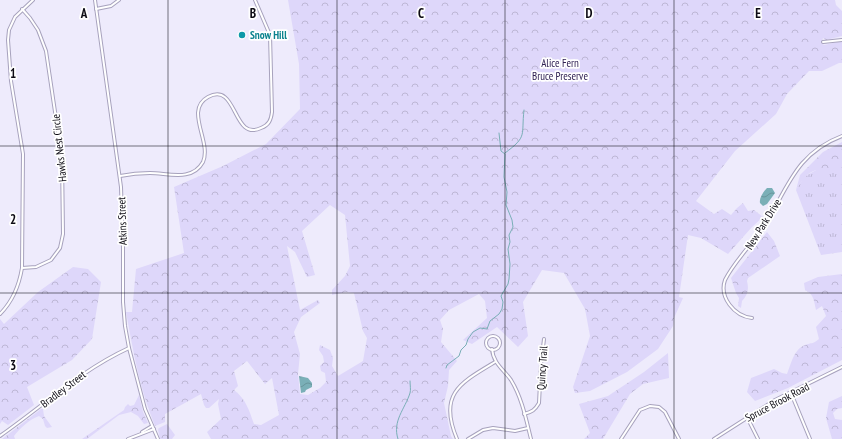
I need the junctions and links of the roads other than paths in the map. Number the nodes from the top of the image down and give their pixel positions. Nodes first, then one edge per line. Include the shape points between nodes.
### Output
1 (33, 0) edge
2 (95, 0) edge
3 (119, 0) edge
4 (255, 0) edge
5 (22, 9) junction
6 (96, 9) junction
7 (842, 40) edge
8 (823, 42) dead end
9 (842, 136) edge
10 (120, 176) junction
11 (22, 268) junction
12 (0, 314) edge
13 (752, 318) dead end
14 (544, 339) dead end
15 (129, 348) junction
16 (492, 349) junction
17 (495, 362) junction
18 (842, 367) edge
19 (791, 392) junction
20 (524, 414) junction
21 (747, 417) junction
22 (153, 427) junction
23 (528, 428) junction
24 (0, 436) edge
25 (128, 439) edge
26 (158, 439) edge
27 (457, 439) edge
28 (468, 439) edge
29 (531, 439) edge
30 (621, 439) edge
31 (679, 439) edge
32 (714, 439) edge
33 (758, 439) edge
34 (810, 439) edge

1 - 5 street
2 - 6 street, Atkins Street
3 - 6 street via 111,6
4 - 10 street via 270,35 271,121 256,131 247,129 239,121 227,99 220,94 211,95 199,105 198,114 205,156 197,169 180,176 150,173
5 - 11 street via 13,21 8,40 22,154
5 - 11 street, Hawks Nest Circle via 38,30 46,51 62,159 63,234 60,248 50,260 36,267
6 - 10 street, Atkins Street
7 - 8 street
9 - 13 street, New Park Drive via 819,147 799,166 763,228 728,275 723,289 726,301 741,314
10 - 15 street, Atkins Street via 123,310
11 - 12 street via 14,295
14 - 20 street, Quincy Trail via 539,403 531,412
15 - 22 street, Atkins Street via 145,409
15 - 24 street, Bradley Street via 87,371
16 - 16 street via 496,349 500,343 495,336 486,341 487,346
16 - 17 street
17 - 20 street via 511,380
17 - 27 street via 470,377 455,392 449,408
18 - 19 street, Spruce Brook Road
19 - 21 street, Spruce Brook Road
19 - 34 street
20 - 23 street
21 - 32 street, Spruce Brook Road
21 - 33 street
22 - 25 street
22 - 26 street, Atkins Street
23 - 28 street via 515,431 493,428 483,430
23 - 29 street
30 - 31 street via 640,410 650,406 659,407 665,412

